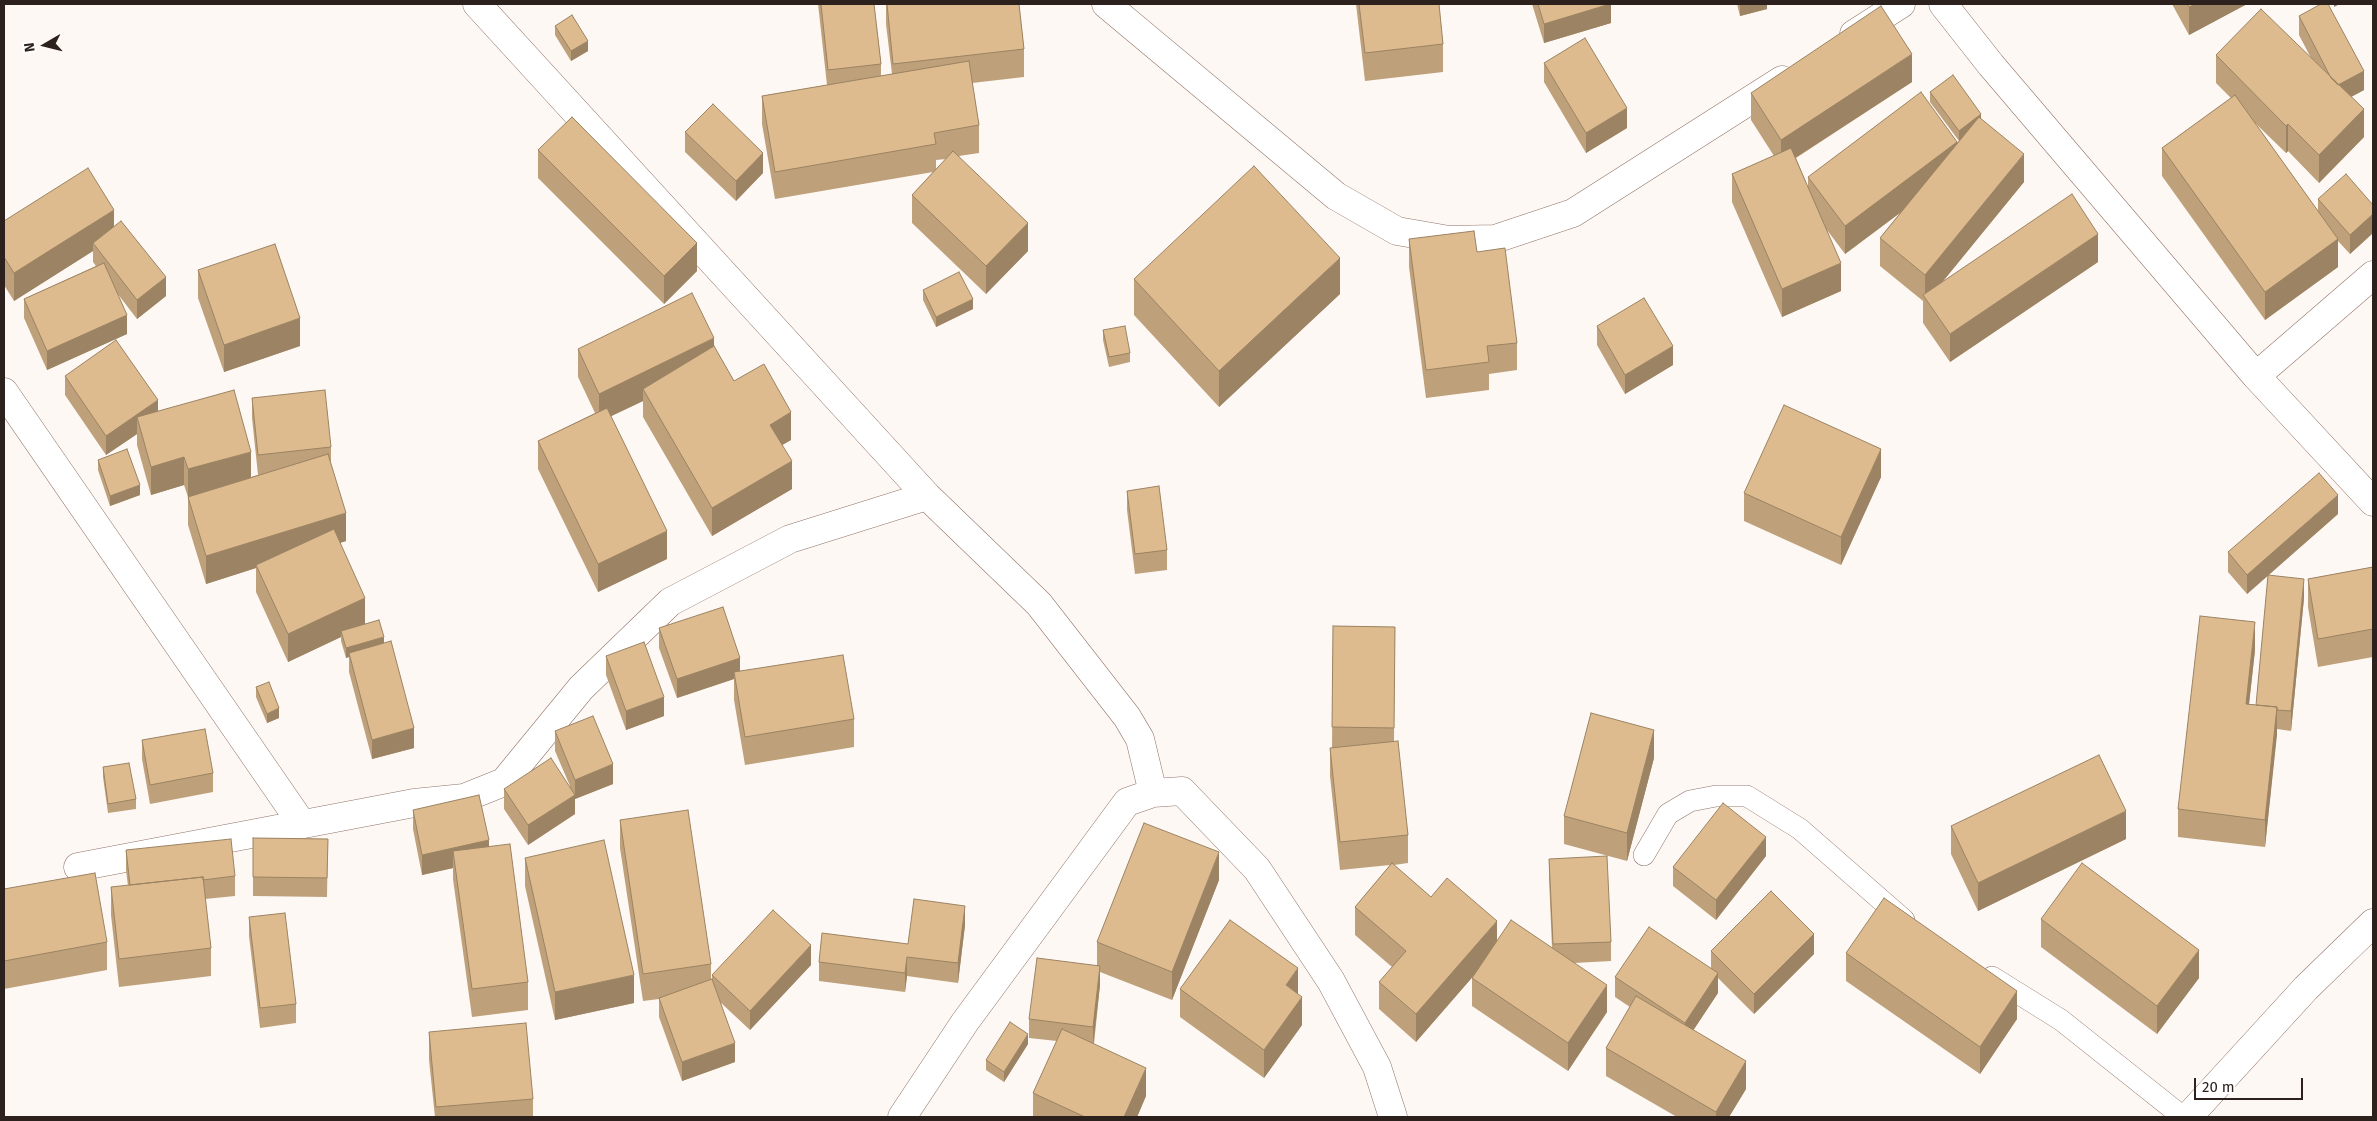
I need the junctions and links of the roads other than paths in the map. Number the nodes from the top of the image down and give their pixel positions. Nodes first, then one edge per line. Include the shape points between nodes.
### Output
1 (477, 4) edge
2 (1106, 4) edge
3 (1901, 4) edge
4 (1943, 4) edge
5 (1834, 47) edge
6 (1800, 68) edge
7 (2373, 275) edge
8 (2256, 376) junction
9 (4, 392) edge
10 (927, 496) junction
11 (2373, 502) edge
12 (1153, 793) junction
13 (302, 824) junction
14 (1644, 855) dead end
15 (78, 867) dead end
16 (2373, 923) edge
17 (1920, 932) edge
18 (1978, 968) edge
19 (902, 1117) edge
20 (1392, 1117) edge
21 (2183, 1117) edge
22 (2188, 1117) edge

1 - 10 street
2 - 6 street via 1336,196 1397,231 1449,240 1495,239 1574,213
3 - 5 street
4 - 8 street via 1991,65
7 - 8 street
8 - 11 street
9 - 13 street
10 - 12 street via 1039,604 1127,717 1140,739
10 - 13 street via 790,538 670,602 580,688 504,782 464,798 414,803
12 - 19 street via 1127,802 965,1022
12 - 20 street via 1182,792 1257,869 1331,981 1377,1067
13 - 15 street
14 - 17 lane via 1668,814 1690,801 1716,796 1747,796 1800,829
16 - 22 street via 2306,988
18 - 21 lane via 2061,1020

